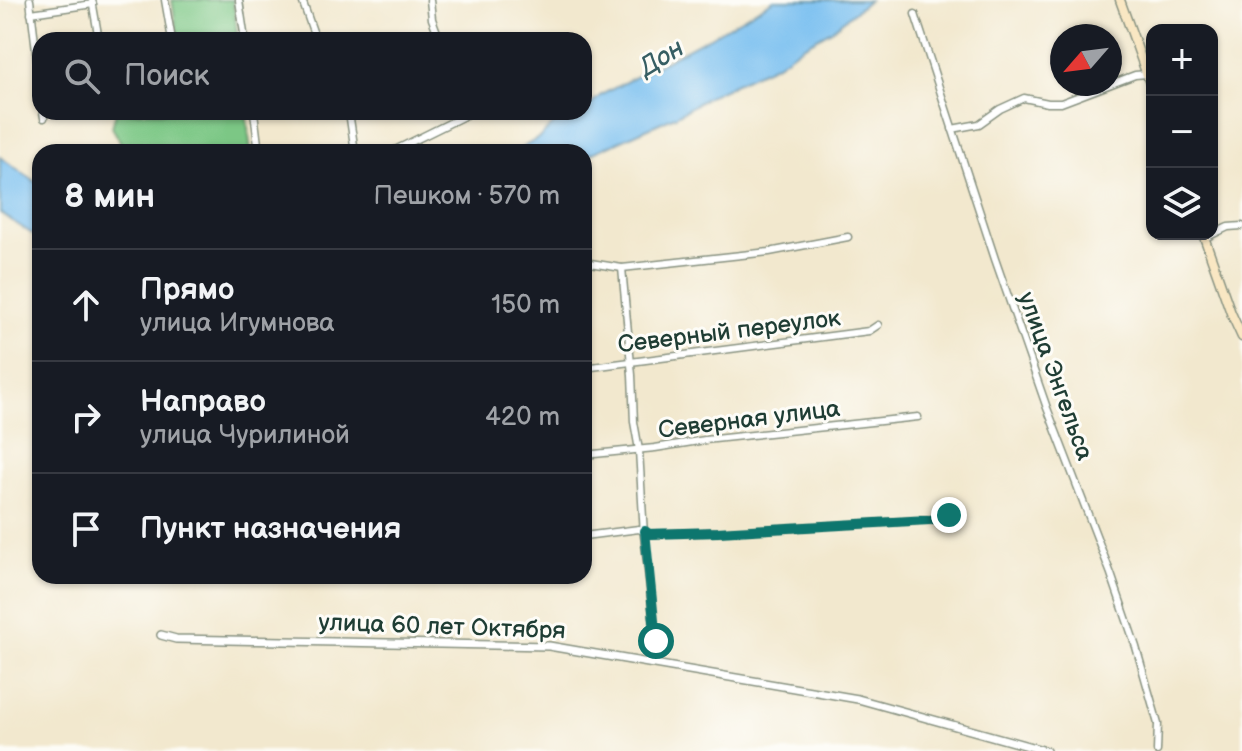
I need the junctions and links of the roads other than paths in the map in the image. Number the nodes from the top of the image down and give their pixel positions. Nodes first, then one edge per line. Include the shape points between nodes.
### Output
1 (30, 0) edge
2 (165, 0) edge
3 (239, 0) edge
4 (302, 0) edge
5 (430, 0) edge
6 (1120, 0) edge
7 (92, 2) edge
8 (31, 13) junction
9 (915, 14) dead end
10 (33, 32) edge
11 (98, 32) edge
12 (171, 32) edge
13 (244, 32) edge
14 (313, 32) edge
15 (437, 32) edge
16 (1146, 71) edge
17 (1146, 74) edge
18 (255, 120) edge
19 (350, 120) edge
20 (456, 120) edge
21 (952, 129) junction
22 (258, 144) edge
23 (354, 144) edge
24 (407, 144) edge
25 (1242, 226) edge
26 (1218, 231) edge
27 (848, 237) dead end
28 (1205, 240) edge
29 (592, 263) edge
30 (622, 268) junction
31 (878, 325) dead end
32 (1242, 337) edge
33 (631, 361) junction
34 (592, 367) edge
35 (918, 417) dead end
36 (639, 450) junction
37 (592, 454) edge
38 (951, 512) dead end
39 (645, 531) junction
40 (592, 535) edge
41 (161, 635) dead end
42 (651, 664) junction
43 (1046, 751) edge
44 (1157, 751) edge

1 - 8 street
2 - 12 street
3 - 13 street
4 - 14 street
5 - 15 street
6 - 16 main road
7 - 8 street
7 - 11 street
8 - 10 street
9 - 21 street, улица Энгельса
17 - 21 street via 1061,103 1024,98 979,124
18 - 22 street
19 - 23 street
20 - 24 street
21 - 44 street, улица Энгельса via 1136,647 1158,724
25 - 26 street
27 - 30 street via 769,252
28 - 32 main road
29 - 30 street
30 - 33 street
31 - 33 street, Северный переулок via 869,331
33 - 34 street, Северный переулок
33 - 36 street
35 - 36 street, Северная улица
36 - 37 street, Северная улица
36 - 39 street
38 - 39 street via 946,519
39 - 40 street
39 - 42 street via 656,641
41 - 42 street, улица 60 лет Октября via 549,646
42 - 43 street, улица 60 лет Октября via 858,699

